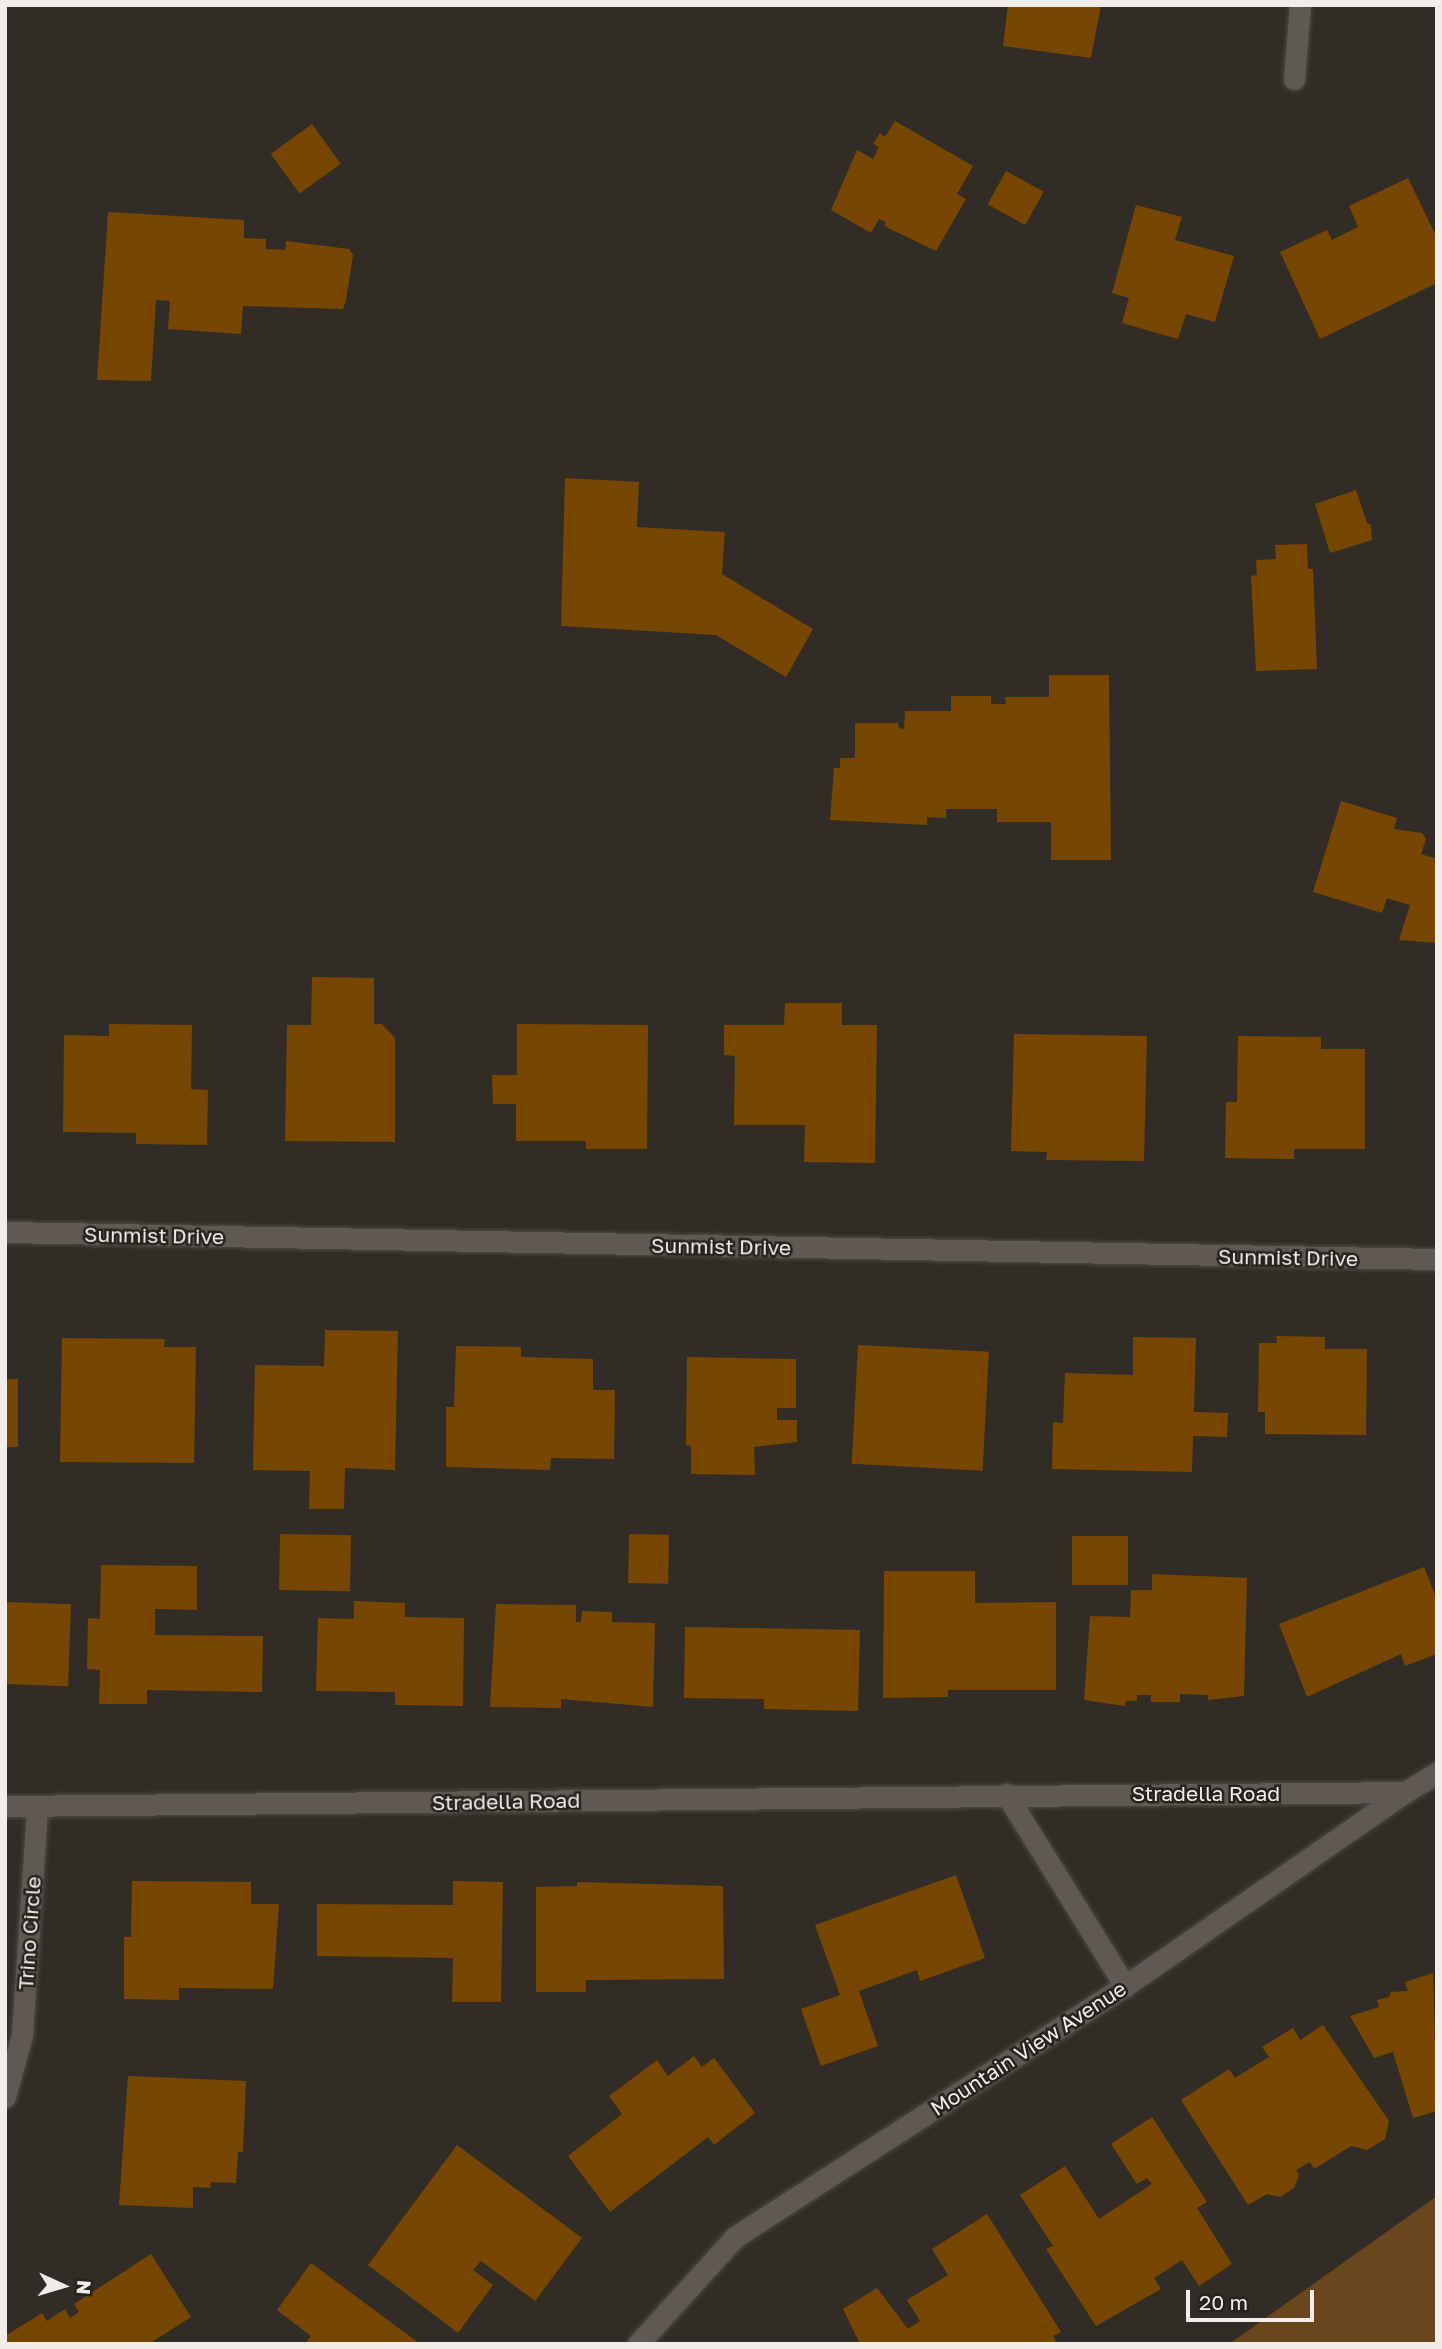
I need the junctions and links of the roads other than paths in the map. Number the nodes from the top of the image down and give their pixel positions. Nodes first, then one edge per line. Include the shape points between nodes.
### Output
1 (1300, 5) edge
2 (1294, 79) dead end
3 (5, 1232) edge
4 (1437, 1259) edge
5 (1437, 1773) edge
6 (1405, 1792) junction
7 (1006, 1794) junction
8 (5, 1806) edge
9 (37, 1808) junction
10 (1125, 1986) junction
11 (5, 2097) edge
12 (638, 2344) edge

1 - 2 street
3 - 4 street, Sunmist Drive
5 - 6 street, Mountain View Avenue
6 - 7 street, Stradella Road
6 - 10 street, Mountain View Avenue
7 - 9 street, Stradella Road
7 - 10 street
8 - 9 street, Stradella Road
9 - 11 street, Trino Circle via 22,2035
10 - 12 street, Mountain View Avenue via 736,2236

